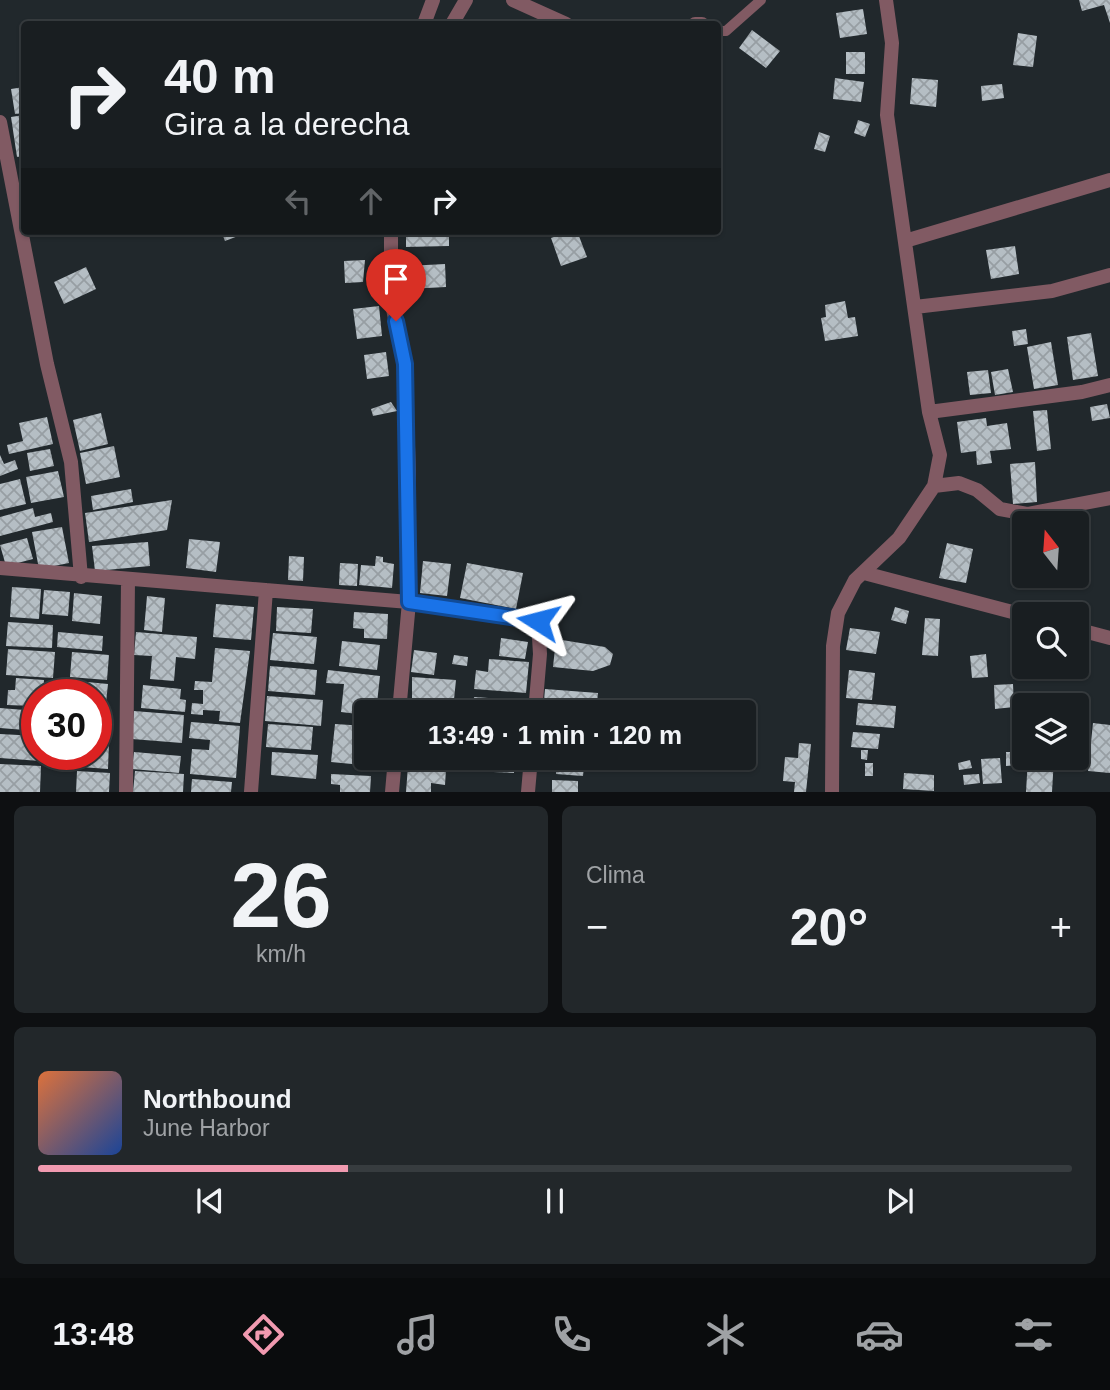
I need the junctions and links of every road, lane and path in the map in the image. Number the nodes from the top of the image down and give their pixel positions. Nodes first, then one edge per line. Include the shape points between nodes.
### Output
1 (433, 0) edge
2 (466, 0) edge
3 (513, 0) edge
4 (761, 0) edge
5 (886, 0) edge
6 (425, 21) edge
7 (454, 21) edge
8 (559, 21) edge
9 (721, 30) edge
10 (0, 122) edge
11 (1110, 180) edge
12 (21, 230) edge
13 (22, 235) edge
14 (391, 235) edge
15 (905, 241) junction
16 (1110, 275) edge
17 (915, 307) junction
18 (1110, 385) edge
19 (929, 412) junction
20 (934, 486) junction
21 (1110, 498) edge
22 (0, 568) edge
23 (864, 573) junction
24 (81, 578) junction
25 (128, 580) junction
26 (265, 590) junction
27 (409, 602) junction
28 (1012, 612) edge
29 (1089, 632) edge
30 (1110, 638) edge
31 (400, 700) edge
32 (536, 700) edge
33 (394, 770) edge
34 (530, 770) edge
35 (126, 792) edge
36 (251, 792) edge
37 (392, 792) edge
38 (528, 792) edge
39 (832, 792) edge

1 - 6 street
2 - 7 street
3 - 8 street
4 - 9 lane via 726,31
5 - 15 street via 892,43 887,115
10 - 12 street
11 - 15 street
13 - 24 street via 71,462
14 - 27 street via 391,300 405,364
15 - 17 street
16 - 17 street via 1052,291
17 - 19 street
18 - 19 street
19 - 20 street via 940,455
20 - 21 street via 959,484 977,490 1000,509 1027,514
20 - 23 street via 899,538
22 - 24 street
23 - 28 street
23 - 39 street via 855,580 838,613 833,646
24 - 25 street
25 - 26 street
25 - 35 street
26 - 27 street
26 - 36 street
27 - 31 street
27 - 32 street via 538,621
29 - 30 street
33 - 37 street
34 - 38 street

